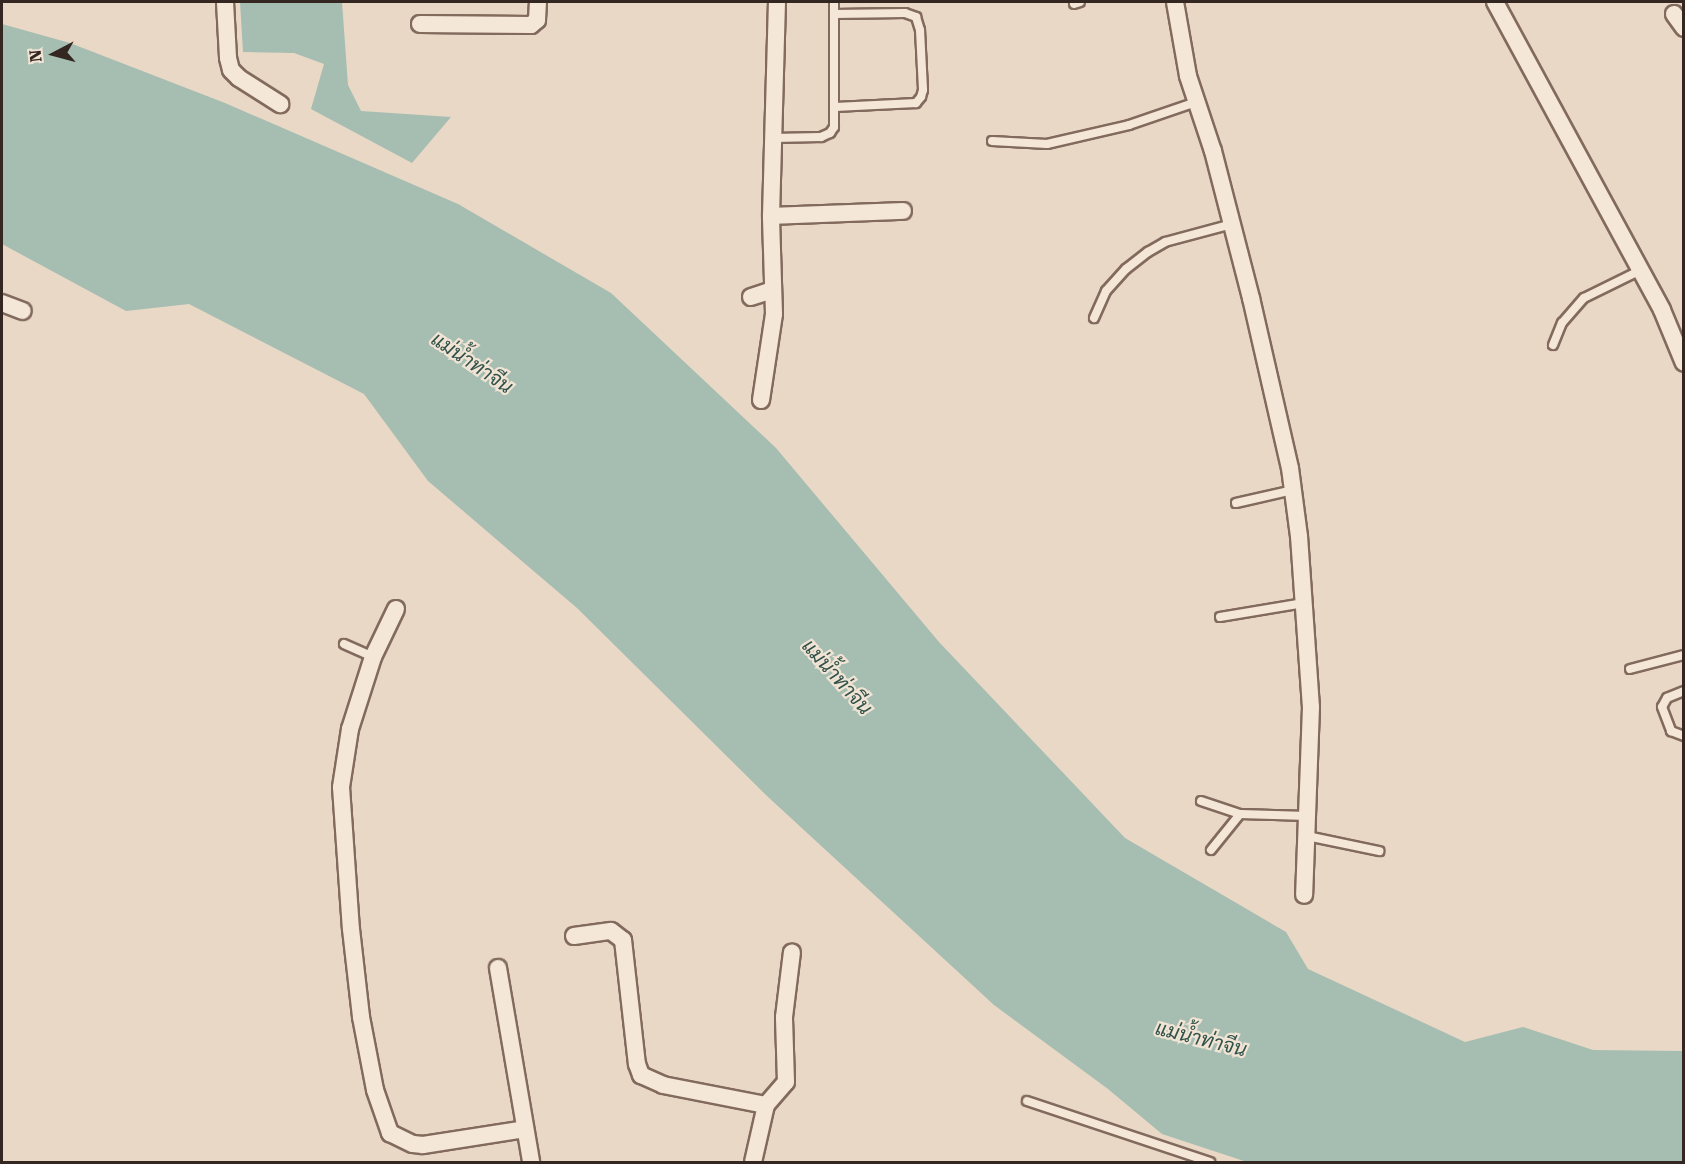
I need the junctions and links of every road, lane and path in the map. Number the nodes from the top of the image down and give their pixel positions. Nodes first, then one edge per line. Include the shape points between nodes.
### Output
1 (225, 2) edge
2 (538, 2) edge
3 (777, 2) edge
4 (834, 2) edge
5 (1175, 2) edge
6 (1495, 2) edge
7 (834, 14) junction
8 (420, 24) dead end
9 (1196, 102) junction
10 (280, 104) dead end
11 (835, 107) junction
12 (773, 138) junction
13 (992, 141) dead end
14 (903, 212) dead end
15 (771, 216) junction
16 (1232, 224) junction
17 (1641, 270) junction
18 (773, 290) junction
19 (752, 297) dead end
20 (2, 303) edge
21 (23, 310) dead end
22 (1094, 318) dead end
23 (1553, 345) dead end
24 (1683, 363) edge
25 (761, 400) dead end
26 (1293, 490) junction
27 (1236, 503) dead end
28 (1304, 603) junction
29 (396, 609) dead end
30 (1220, 617) dead end
31 (344, 644) dead end
32 (1683, 655) edge
33 (374, 657) junction
34 (1630, 669) dead end
35 (1683, 692) edge
36 (1683, 736) edge
37 (1202, 801) dead end
38 (1240, 814) junction
39 (1308, 816) junction
40 (1307, 836) junction
41 (1211, 850) dead end
42 (1378, 851) dead end
43 (1304, 895) dead end
44 (574, 936) dead end
45 (792, 952) dead end
46 (498, 968) dead end
47 (1027, 1101) dead end
48 (766, 1105) junction
49 (525, 1129) junction
50 (531, 1162) edge
51 (753, 1162) edge
52 (1210, 1162) edge

1 - 10 street via 231,70
2 - 8 street via 537,20 531,25
3 - 12 street
4 - 7 lane
5 - 9 street
6 - 17 street
7 - 11 lane
7 - 11 lane via 905,13 916,17 923,90 916,103
9 - 13 lane via 1047,144
9 - 16 street
11 - 12 lane via 830,133 821,137
12 - 15 street
14 - 15 street
15 - 18 street
16 - 22 lane via 1165,242 1148,252 1106,291
16 - 26 street
17 - 23 lane via 1584,298 1562,323
17 - 24 street
18 - 19 street
18 - 25 street via 771,343
20 - 21 street
26 - 27 lane
26 - 28 street
28 - 30 lane
28 - 39 street via 1311,707
29 - 33 street
31 - 33 lane
32 - 34 lane
33 - 49 street via 350,729 341,787 361,1017 385,1125 400,1140 423,1145
35 - 36 lane via 1667,698 1662,707 1671,731
37 - 38 lane
38 - 39 lane
38 - 41 lane
39 - 40 street
40 - 42 lane
40 - 43 street
44 - 48 street via 611,931 623,940 637,1064 642,1075 663,1085
45 - 48 street via 784,1017 786,1082
46 - 49 street
47 - 52 lane
48 - 51 street
49 - 50 street

